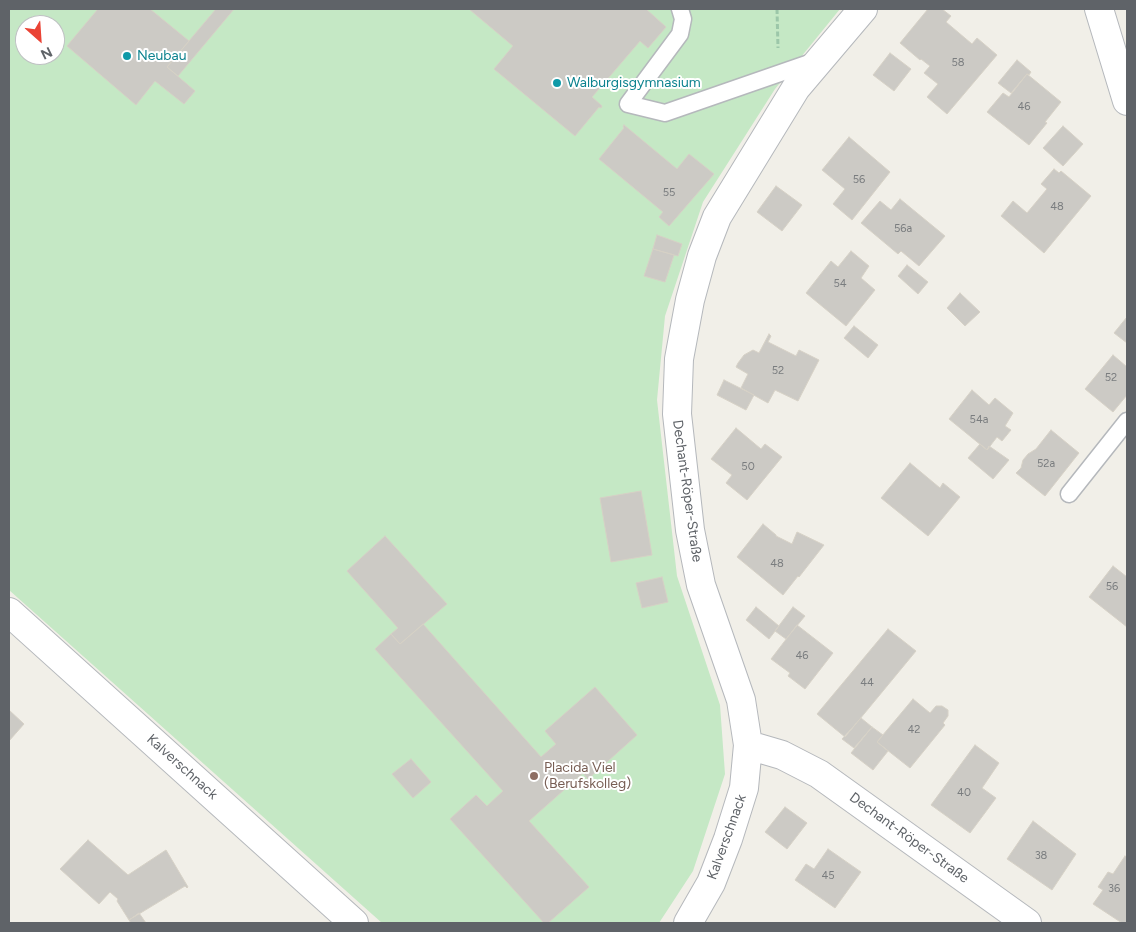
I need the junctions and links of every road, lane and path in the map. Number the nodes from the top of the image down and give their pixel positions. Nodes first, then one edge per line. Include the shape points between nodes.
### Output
1 (680, 9) edge
2 (777, 9) edge
3 (863, 9) edge
4 (1099, 9) edge
5 (820, 59) junction
6 (779, 74) junction
7 (1127, 101) edge
8 (1127, 421) edge
9 (1068, 494) dead end
10 (9, 612) edge
11 (748, 745) junction
12 (354, 923) edge
13 (688, 923) edge
14 (1027, 923) edge

1 - 6 lane via 683,19 680,34 628,104 665,113
2 - 6 path
3 - 5 street, Dechant-Röper-Straße
4 - 7 street
5 - 6 lane
5 - 11 street, Dechant-Röper-Straße via 796,88 717,217 690,300 680,359 677,414 690,530 701,586 741,700
8 - 9 lane
10 - 12 street, Kalverschnack
11 - 13 street, Kalverschnack via 744,788 728,840 711,883
11 - 14 street, Dechant-Röper-Straße via 782,755 819,774

